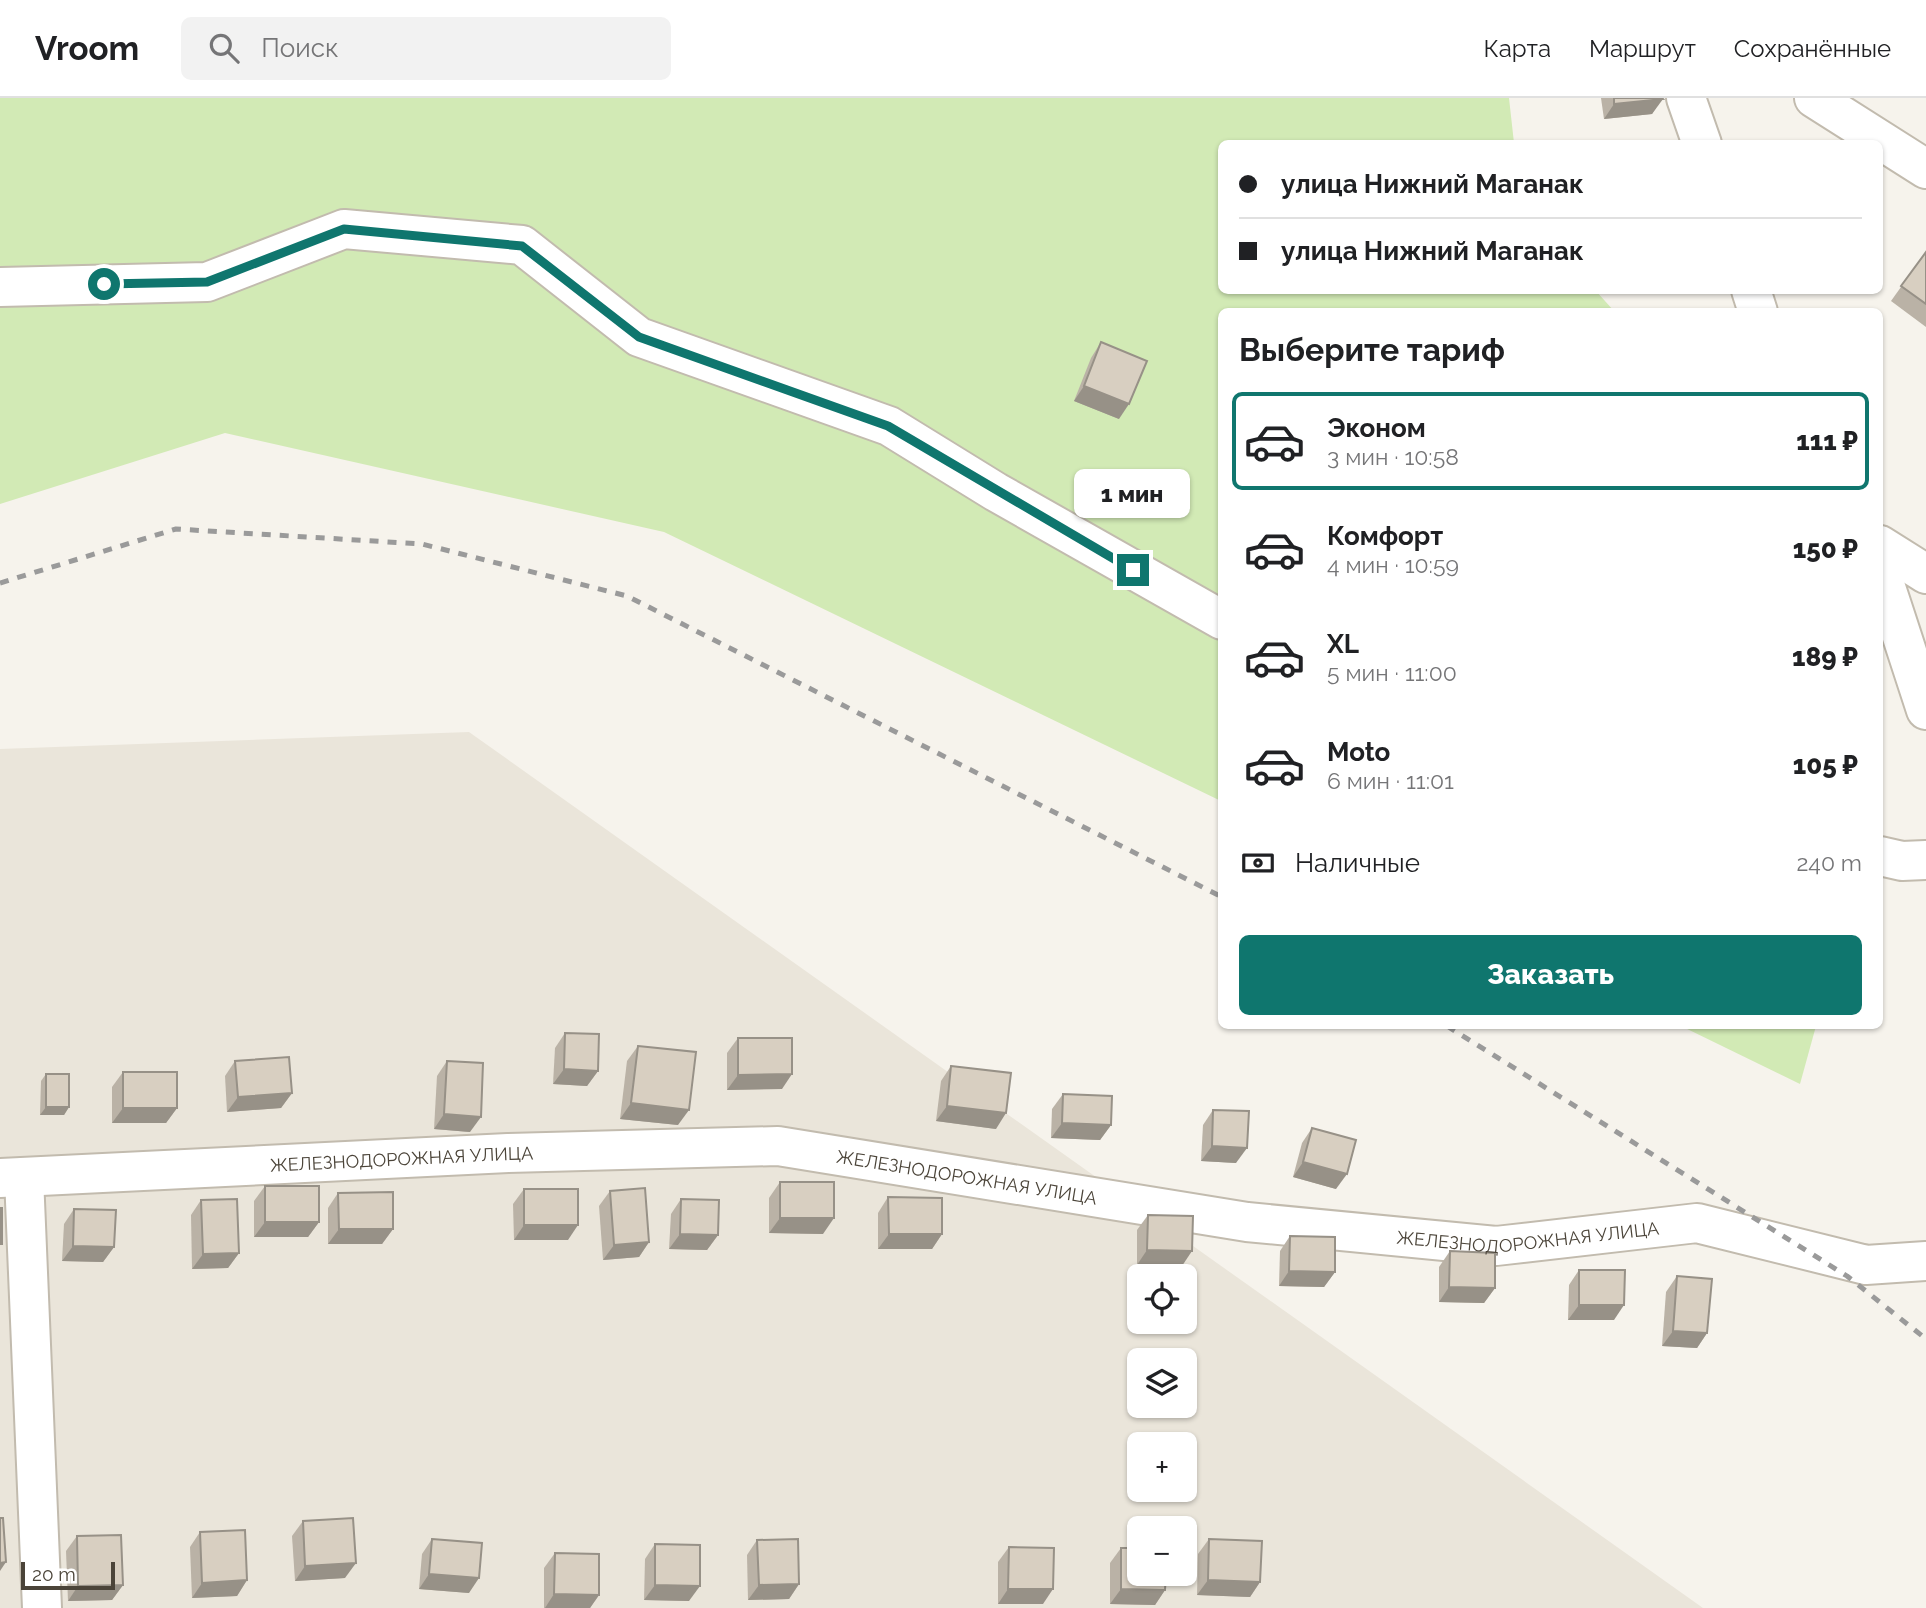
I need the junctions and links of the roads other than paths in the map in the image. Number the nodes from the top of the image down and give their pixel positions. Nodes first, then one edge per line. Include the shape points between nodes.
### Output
1 (1686, 98) edge
2 (1814, 98) edge
3 (1701, 140) edge
4 (1880, 140) edge
5 (1883, 142) edge
6 (1926, 169) edge
7 (0, 287) edge
8 (1883, 547) edge
9 (1926, 574) edge
10 (1883, 578) edge
11 (1218, 618) edge
12 (1926, 709) edge
13 (1883, 857) edge
14 (1926, 860) edge
15 (12, 1178) edge
16 (1926, 1261) edge
17 (42, 1608) edge

1 - 3 street
2 - 4 street
5 - 6 street
7 - 11 street via 207,282 344,229 522,246 639,337 888,426
8 - 9 street
10 - 12 street
13 - 14 street
15 - 16 street, ЖЕЛЕЗНОДОРОЖНАЯ УЛИЦА via 508,1153 778,1146 1247,1222 1496,1246 1697,1223 1866,1265
15 - 17 street

